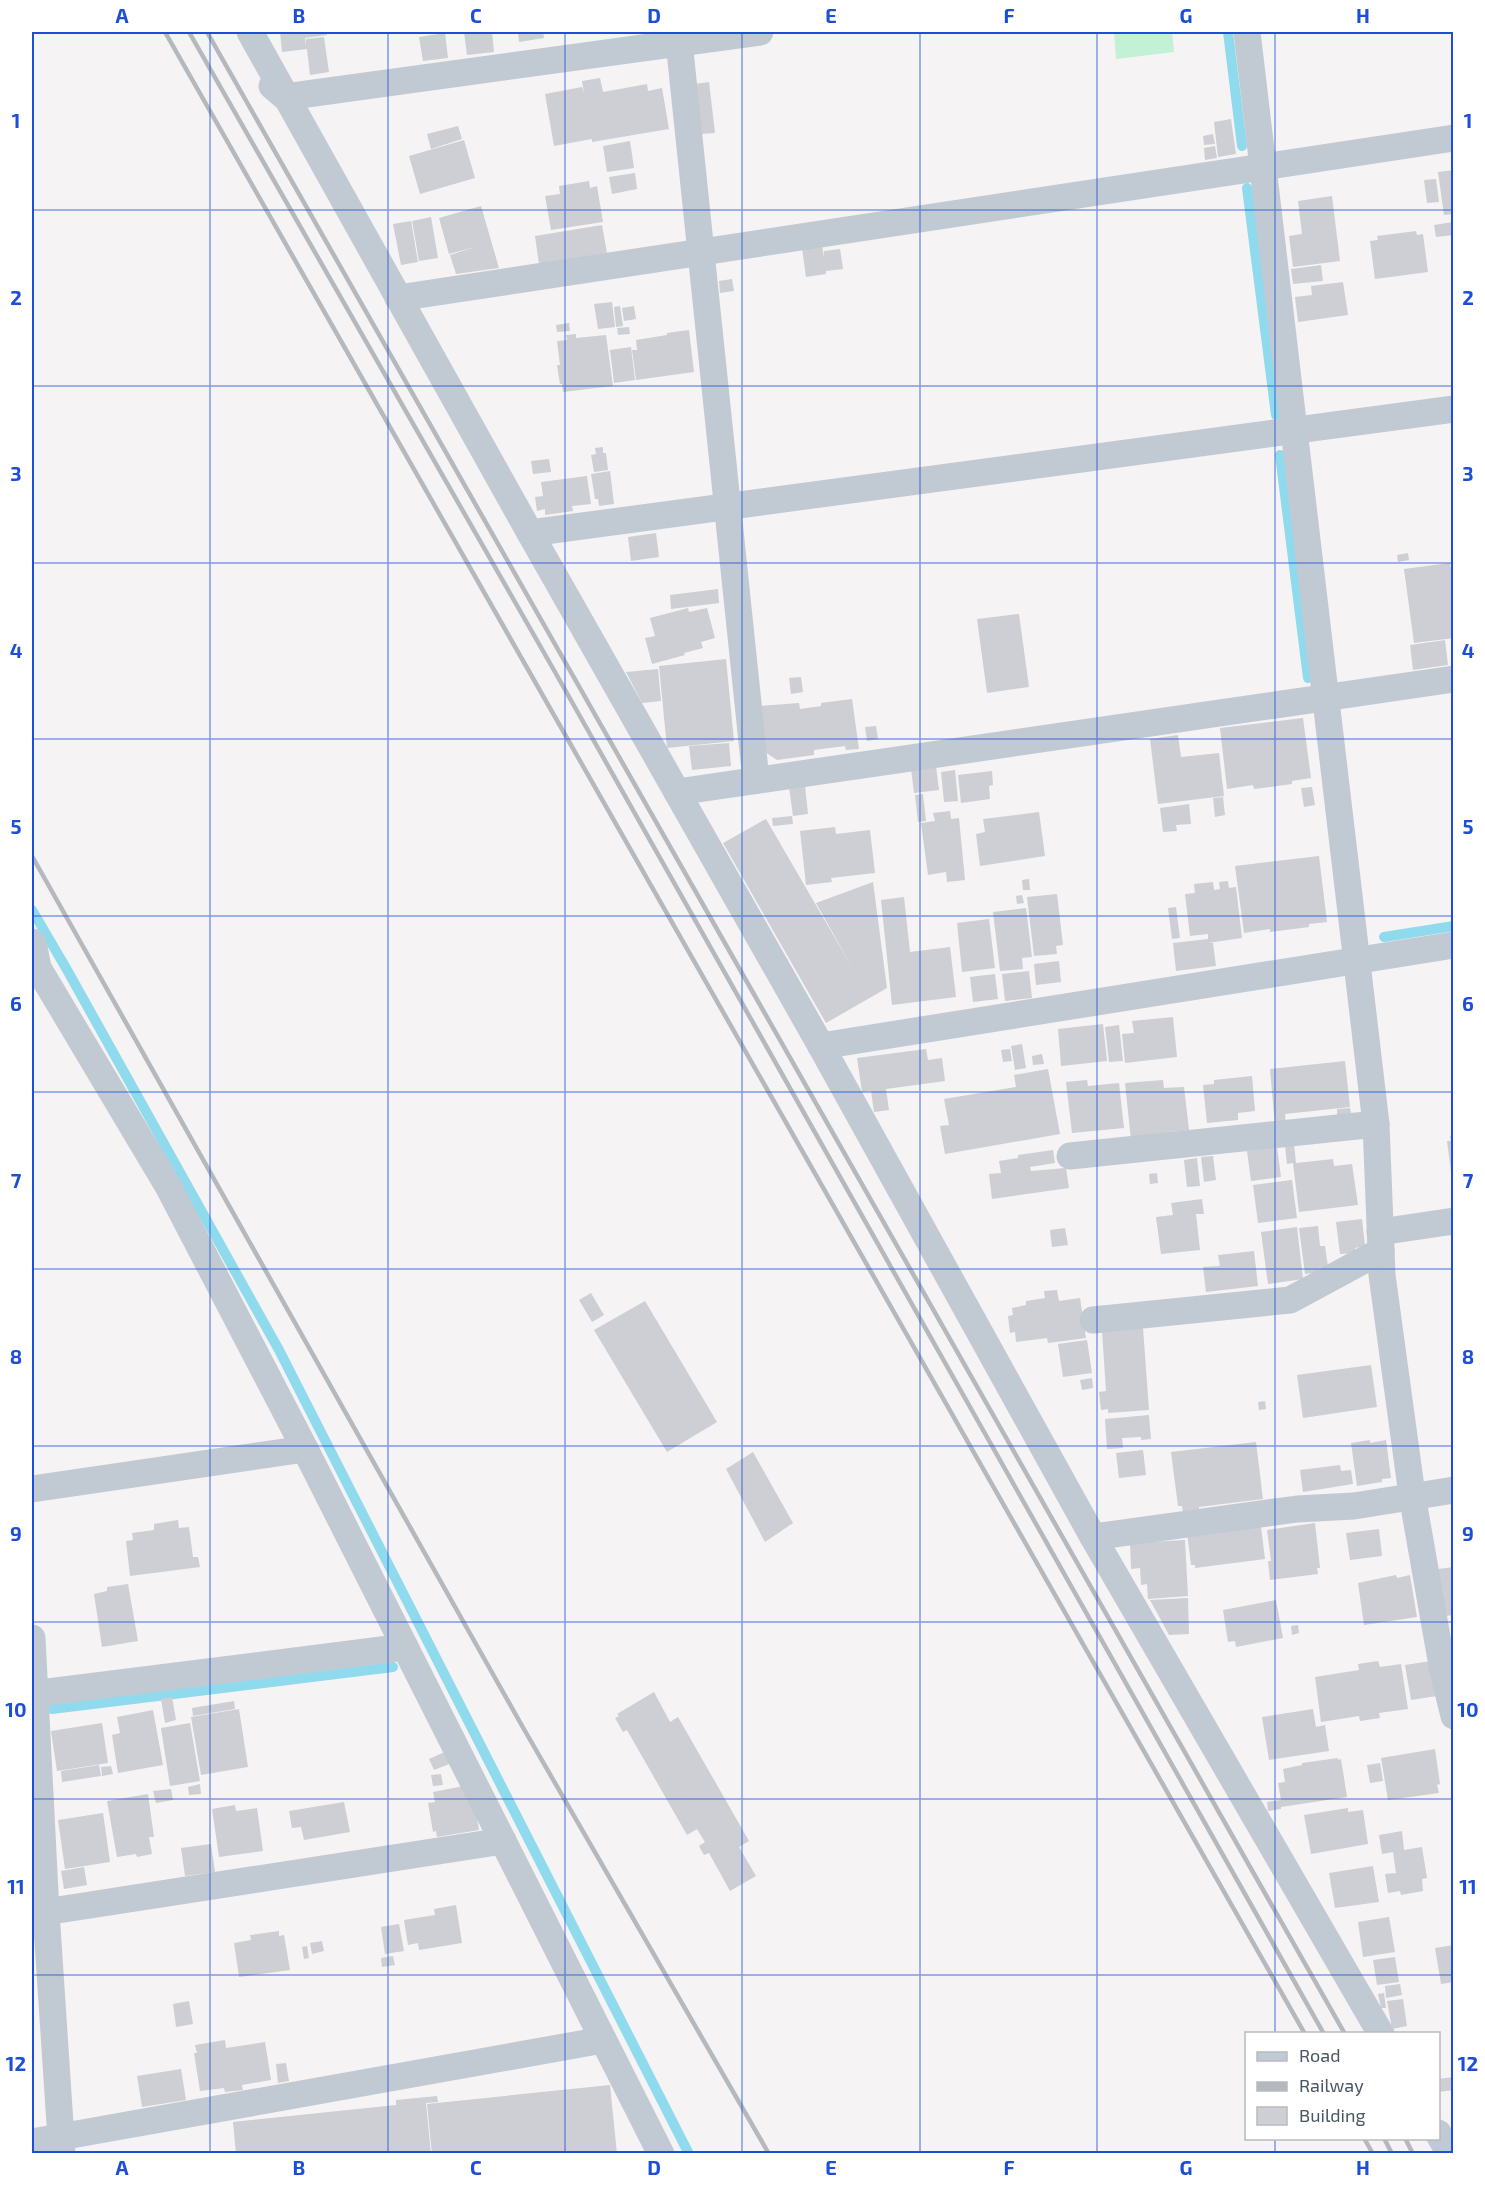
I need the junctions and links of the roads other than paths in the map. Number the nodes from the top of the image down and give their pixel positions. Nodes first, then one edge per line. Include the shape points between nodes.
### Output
1 (232, 32) edge
2 (250, 32) edge
3 (760, 32) edge
4 (1247, 32) edge
5 (678, 37) edge
6 (285, 97) junction
7 (1454, 138) edge
8 (1263, 167) junction
9 (701, 252) junction
10 (398, 298) junction
11 (1454, 409) edge
12 (1294, 430) junction
13 (728, 506) junction
14 (530, 533) junction
15 (1454, 679) edge
16 (1326, 697) junction
17 (756, 780) junction
18 (677, 792) junction
19 (32, 942) edge
20 (1454, 945) edge
21 (1356, 961) junction
22 (35, 969) edge
23 (821, 1046) junction
24 (1376, 1124) junction
25 (1070, 1156) dead end
26 (1454, 1221) edge
27 (1380, 1241) junction
28 (1093, 1320) dead end
29 (305, 1449) junction
30 (32, 1489) edge
31 (1454, 1490) edge
32 (1412, 1495) junction
33 (1093, 1537) junction
34 (32, 1638) edge
35 (405, 1647) junction
36 (33, 1694) edge
37 (1454, 1716) edge
38 (503, 1841) junction
39 (39, 1913) edge
40 (1380, 2032) edge
41 (603, 2040) junction
42 (1440, 2136) edge
43 (32, 2142) edge
44 (61, 2145) edge
45 (661, 2154) edge
46 (1450, 2154) edge

1 - 6 street via 254,73
2 - 6 street
3 - 5 street
4 - 8 street
5 - 6 street
5 - 9 street
6 - 10 street
7 - 8 street
8 - 9 street
8 - 12 street
9 - 10 street
9 - 13 street
10 - 14 street
11 - 12 street
12 - 13 street
12 - 16 street
13 - 14 street
13 - 17 street
14 - 18 street
15 - 16 street
16 - 17 street
16 - 21 street
17 - 18 street
18 - 23 street
19 - 22 street
20 - 21 street
21 - 23 street
21 - 24 street
22 - 29 street via 168,1186
23 - 33 street
24 - 25 street
24 - 27 street
26 - 27 street
27 - 28 street via 1290,1300
27 - 32 street
29 - 30 street
29 - 35 street
31 - 32 street
32 - 33 street via 1354,1506 1297,1509
32 - 37 street
33 - 40 street
34 - 36 street
35 - 36 street
35 - 38 street
36 - 39 street
38 - 39 street
38 - 41 street
39 - 44 street
41 - 44 street
41 - 45 street
42 - 46 street
43 - 44 street

